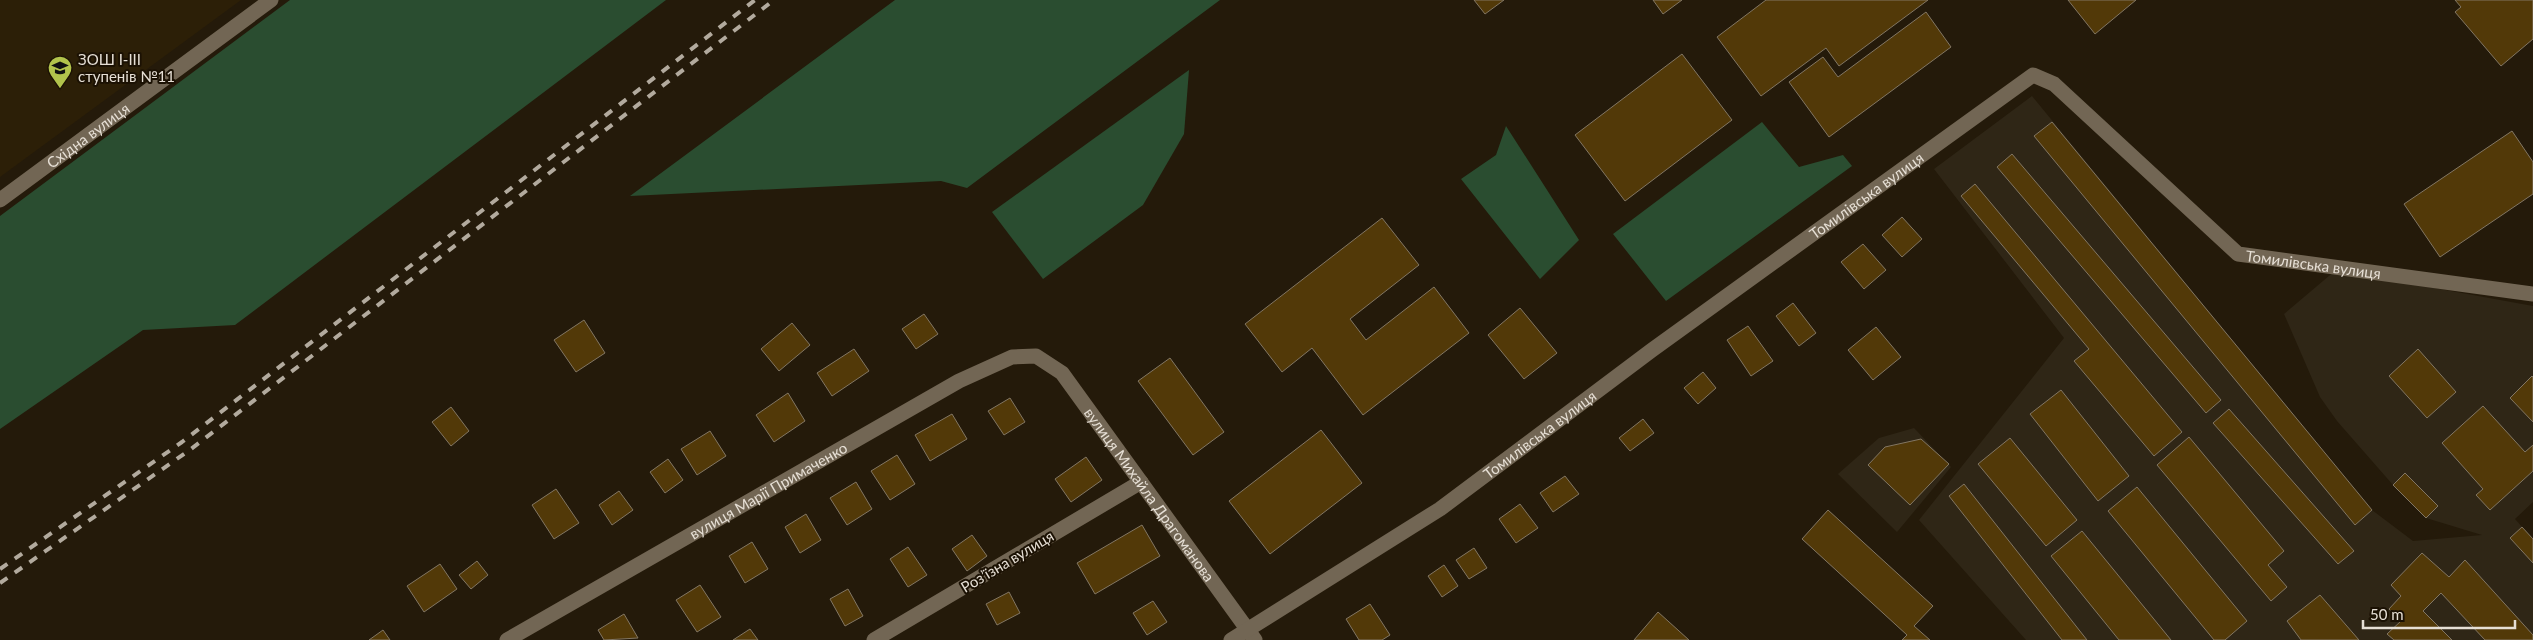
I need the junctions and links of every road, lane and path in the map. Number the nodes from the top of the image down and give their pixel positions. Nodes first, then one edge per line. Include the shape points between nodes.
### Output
1 (271, 0) edge
2 (0, 200) edge
3 (2533, 294) edge
4 (1036, 356) joint
5 (1141, 482) junction
6 (1251, 636) edge
7 (507, 640) edge
8 (874, 640) edge
9 (1231, 640) edge

1 - 2 street, Східна вулиця
3 - 6 street, Томилівська вулиця via 2238,254 2054,84 2033,75 1660,344 1440,509
4 - 5 street, вулиця Михайла Драгоманова via 1062,373
4 - 7 street, вулиця Марії Примаченко via 1012,357 959,381
5 - 6 street, вулиця Михайла Драгоманова
5 - 8 street, Розʼїзна вулиця
6 - 9 street, Томилівська вулиця

